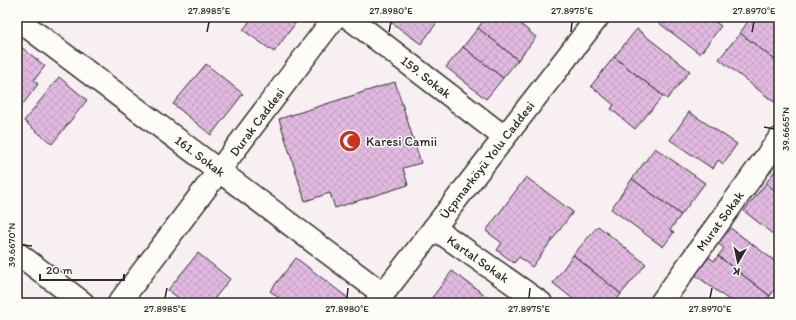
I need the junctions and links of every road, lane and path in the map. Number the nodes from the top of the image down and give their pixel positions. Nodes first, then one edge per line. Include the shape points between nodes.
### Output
1 (335, 17) edge
2 (348, 17) edge
3 (598, 17) edge
4 (17, 18) edge
5 (504, 137) junction
6 (779, 139) edge
7 (220, 171) junction
8 (434, 228) junction
9 (17, 253) edge
10 (380, 298) edge
11 (83, 303) edge
12 (119, 303) edge
13 (541, 303) edge
14 (661, 303) edge

1 - 7 street, Durak Caddesi
2 - 5 street, 159. Sokak
3 - 5 street, Üçpınarköyü Yolu Caddesi
4 - 7 street, 161. Sokak
5 - 8 street, Üçpınarköyü Yolu Caddesi
6 - 14 street, Murat Sokak
7 - 10 street, 161. Sokak
7 - 12 street, Durak Caddesi
8 - 10 street, Üçpınarköyü Yolu Caddesi
8 - 13 street, Kartal Sokak
9 - 11 street

